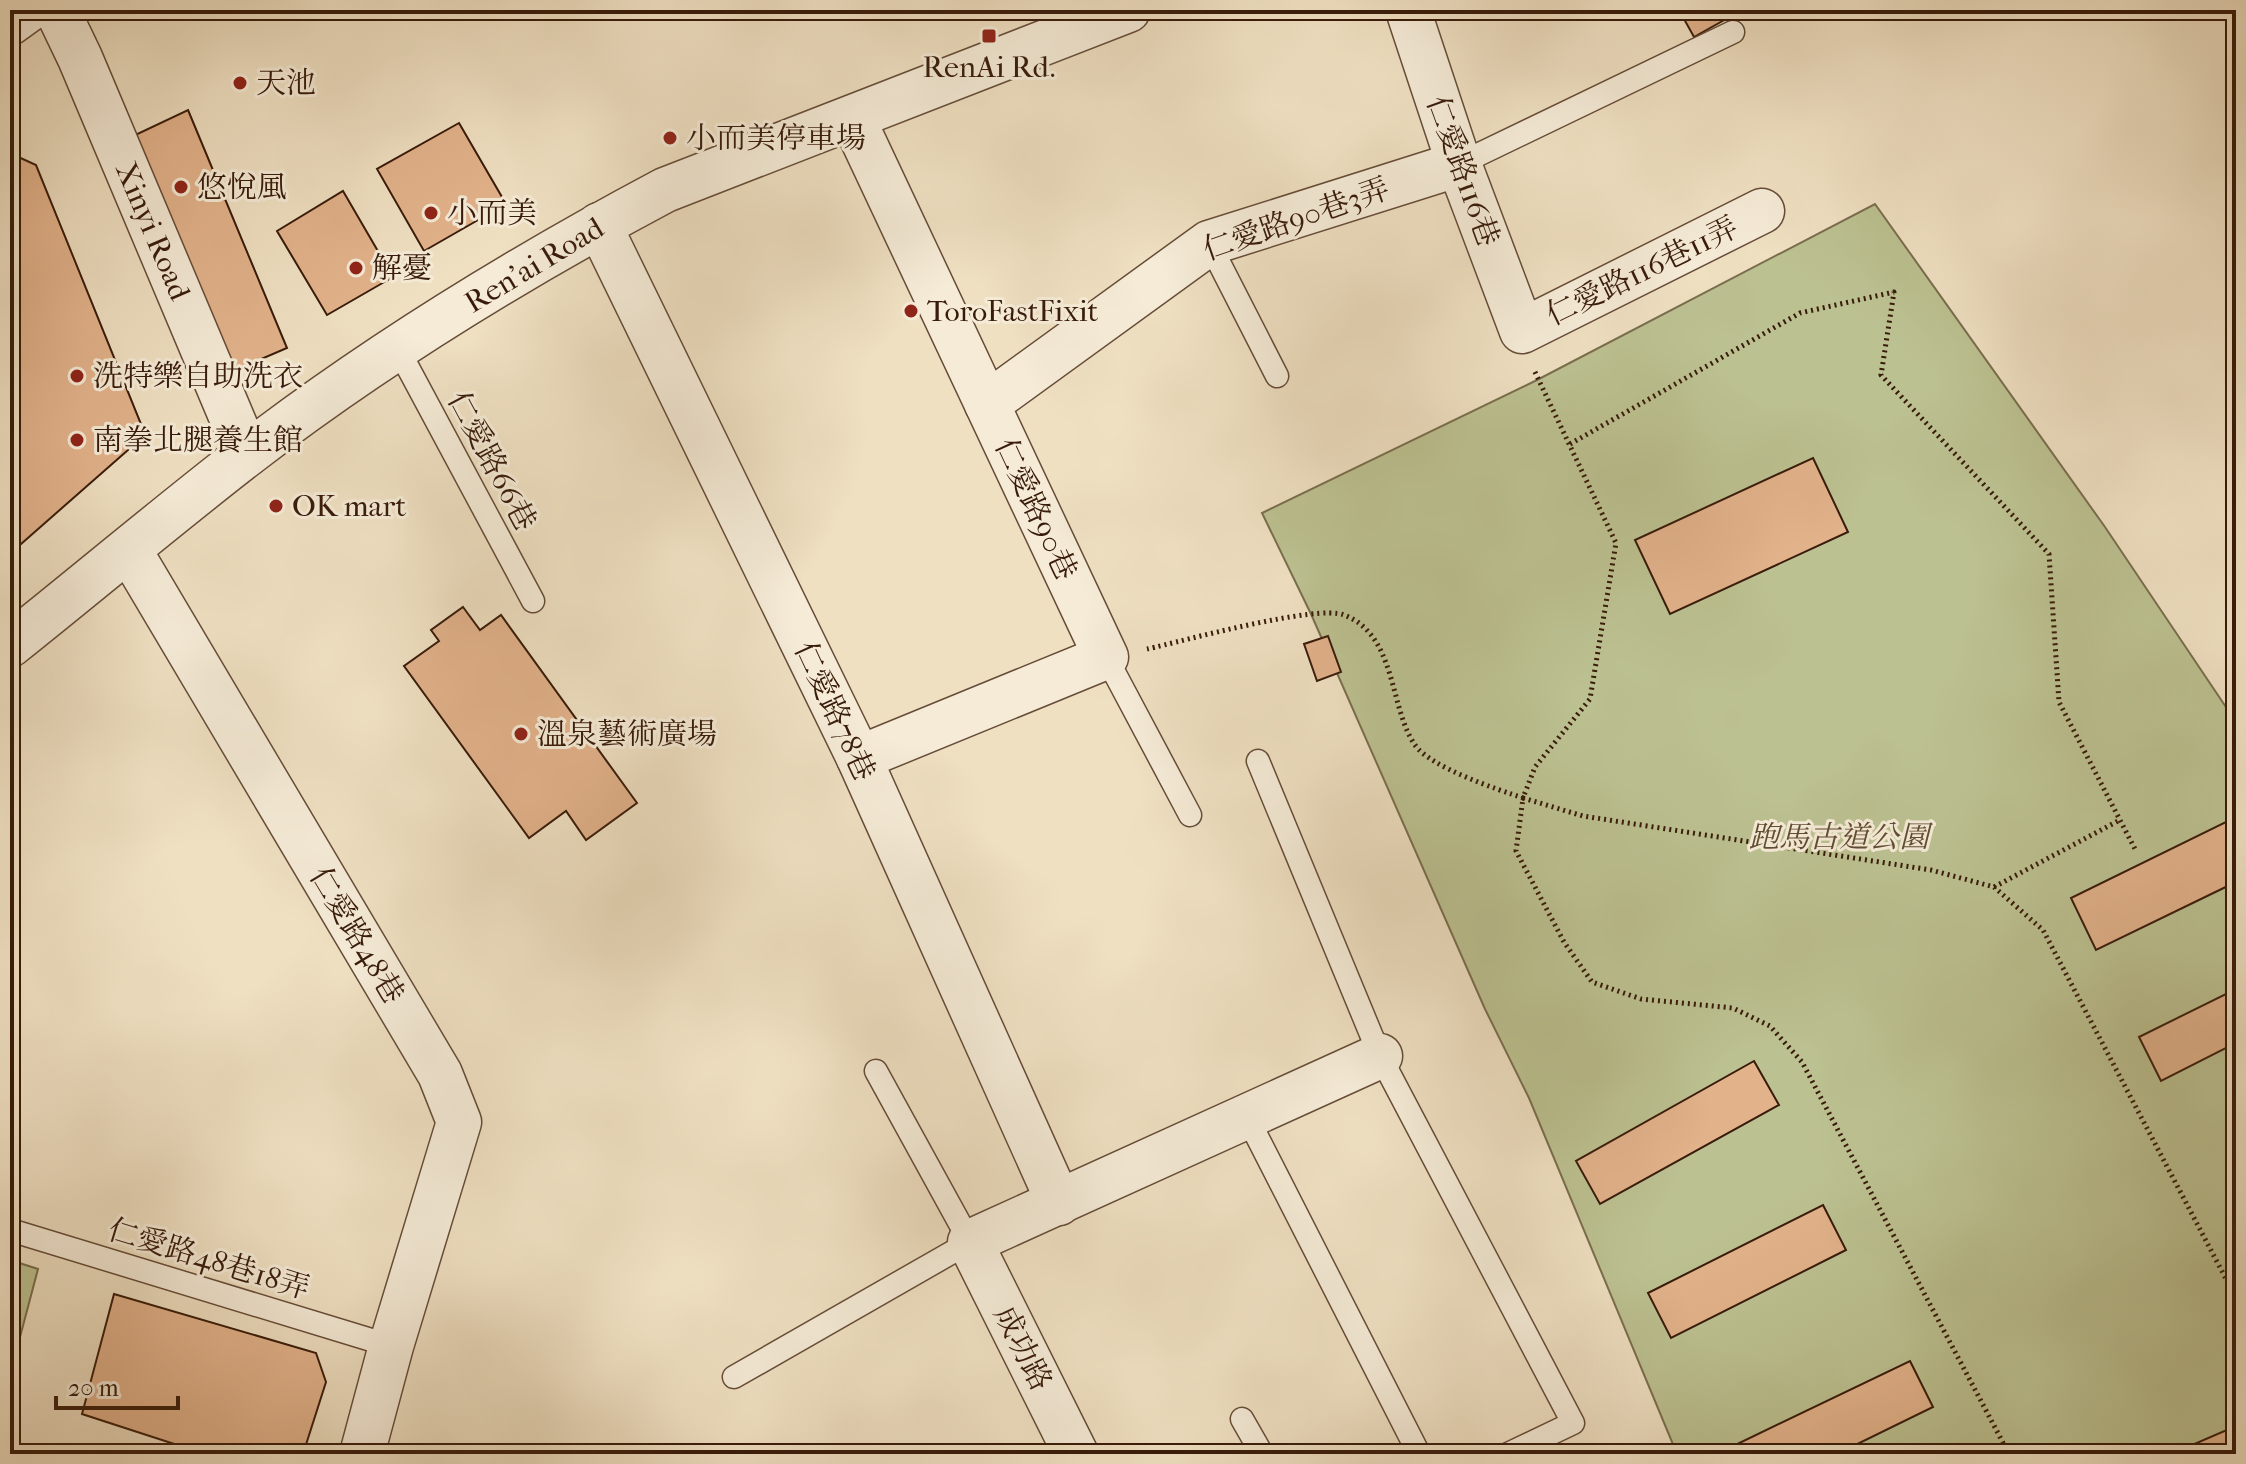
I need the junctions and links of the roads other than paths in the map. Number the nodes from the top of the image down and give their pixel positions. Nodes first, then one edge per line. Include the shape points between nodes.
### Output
1 (28, 10) edge
2 (57, 10) edge
3 (1128, 10) edge
4 (1408, 10) edge
5 (10, 23) edge
6 (1733, 32) dead end
7 (853, 119) junction
8 (1459, 164) junction
9 (1762, 211) dead end
10 (599, 225) junction
11 (1209, 243) junction
12 (1522, 331) joint
13 (398, 349) junction
14 (1277, 376) dead end
15 (987, 404) junction
16 (247, 454) junction
17 (129, 550) junction
18 (533, 601) dead end
19 (10, 645) edge
20 (1106, 657) junction
21 (859, 758) junction
22 (1258, 761) dead end
23 (1190, 815) dead end
24 (1380, 1056) junction
25 (876, 1071) dead end
26 (1246, 1115) junction
27 (1059, 1203) junction
28 (10, 1230) edge
29 (970, 1242) junction
30 (391, 1346) junction
31 (734, 1377) dead end
32 (1242, 1419) dead end
33 (362, 1454) edge
34 (1076, 1454) edge
35 (1262, 1454) edge
36 (1419, 1454) edge
37 (1508, 1454) edge

1 - 5 street
2 - 16 street, Xinyi Road
3 - 7 street, Ren'ai Road
4 - 8 street, 仁愛路116巷
6 - 8 lane
7 - 10 street, Ren'ai Road via 665,190
7 - 15 street, 仁愛路90巷
8 - 11 street, 仁愛路90巷3弄
8 - 12 street, 仁愛路116巷
9 - 12 street, 仁愛路116巷11弄
10 - 13 street, Ren'ai Road
10 - 21 street, 仁愛路78巷
11 - 14 lane
11 - 15 street, 仁愛路90巷3弄
13 - 16 street, Ren'ai Road
13 - 18 lane, 仁愛路66巷
15 - 20 street, 仁愛路90巷
16 - 17 street, Ren'ai Road
17 - 19 street, Ren'ai Road
17 - 30 street, 仁愛路48巷 via 440,1074 459,1122
20 - 21 street
20 - 23 lane
21 - 27 street, 仁愛路78巷
22 - 24 lane
24 - 26 street
24 - 37 lane via 1573,1423
25 - 29 lane
26 - 27 street
26 - 36 lane
27 - 29 street
28 - 30 lane, 仁愛路48巷18弄
29 - 31 lane
29 - 34 street, 成功路
30 - 33 street, 仁愛路48巷
32 - 35 lane

